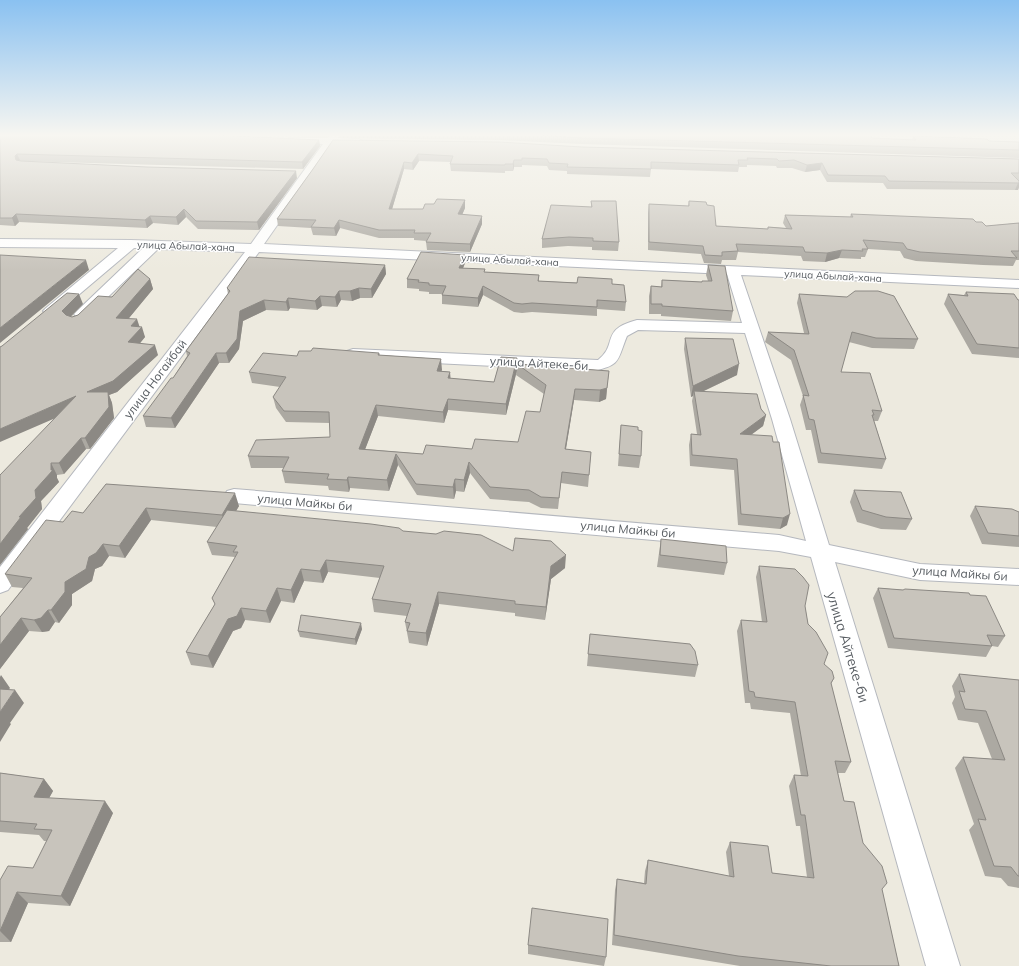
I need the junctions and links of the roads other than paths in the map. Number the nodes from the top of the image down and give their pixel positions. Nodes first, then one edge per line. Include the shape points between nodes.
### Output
1 (298, 180) edge
2 (0, 244) edge
3 (131, 244) junction
4 (154, 245) junction
5 (255, 248) junction
6 (732, 272) junction
7 (1019, 284) edge
8 (42, 318) edge
9 (76, 321) edge
10 (750, 328) junction
11 (353, 354) edge
12 (234, 496) edge
13 (819, 551) junction
14 (1019, 577) edge
15 (0, 584) edge
16 (943, 966) edge

1 - 5 street, улица Ногайбай
2 - 3 street, улица Абылай-хана
3 - 4 street, улица Абылай-хана
3 - 8 street
4 - 5 street, улица Абылай-хана
4 - 9 street
5 - 6 street, улица Абылай-хана
5 - 15 street, улица Ногайбай
6 - 7 street, улица Абылай-хана
6 - 10 street, улица Айтеке-би
10 - 11 street, улица Айтеке-би via 637,325 619,333 612,358 604,364 593,366
10 - 13 street, улица Айтеке-би via 781,419
12 - 13 street, улица Майкы би via 779,543
13 - 14 street, улица Майкы би via 920,572
13 - 16 street, улица Айтеке-би

